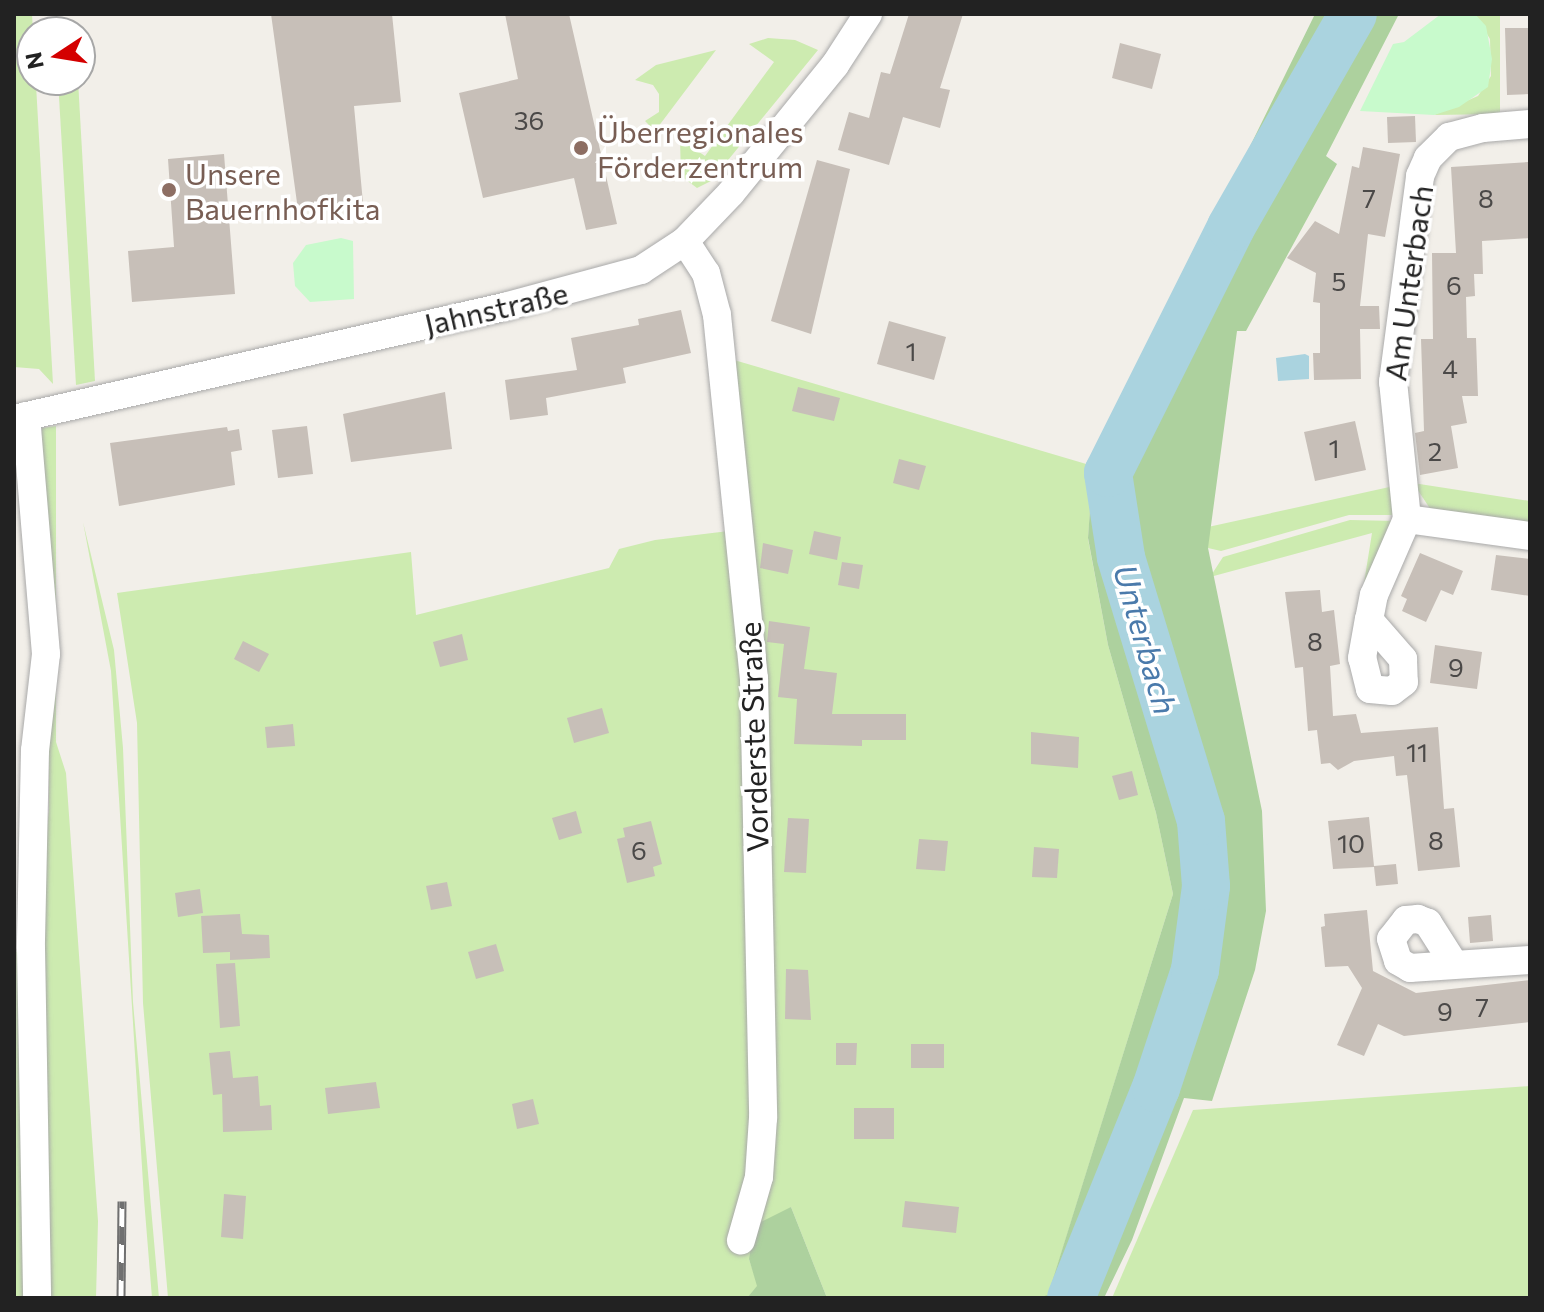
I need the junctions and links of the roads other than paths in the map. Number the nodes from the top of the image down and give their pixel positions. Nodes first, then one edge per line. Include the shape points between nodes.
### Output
1 (868, 14) edge
2 (1530, 124) edge
3 (685, 241) junction
4 (20, 418) edge
5 (1407, 519) junction
6 (1530, 536) edge
7 (1369, 620) dead end
8 (1530, 960) edge
9 (1454, 964) dead end
10 (741, 1240) dead end
11 (37, 1298) edge

1 - 3 street, Jahnstraße via 843,55 775,141
2 - 5 street, Am Unterbach via 1449,137 1428,158 1420,176 1393,382
3 - 4 street, Jahnstraße via 613,281
3 - 10 street, Vorderste Straße via 706,273 717,315 754,678 763,1118 759,1177
4 - 11 street via 46,654 35,750 31,948
5 - 6 street
5 - 7 street via 1374,595
8 - 9 street

